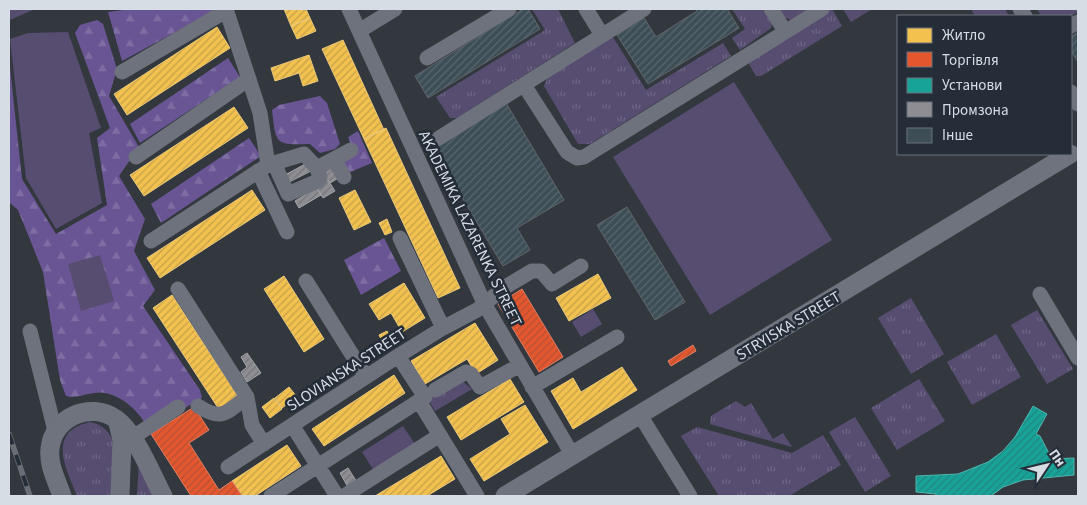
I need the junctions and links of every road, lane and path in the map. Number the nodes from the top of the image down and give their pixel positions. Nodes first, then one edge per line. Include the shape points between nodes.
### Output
1 (349, 9) edge
2 (395, 9) edge
3 (509, 9) edge
4 (586, 9) edge
5 (644, 9) edge
6 (771, 9) edge
7 (822, 9) edge
8 (226, 10) edge
9 (358, 31) junction
10 (785, 31) junction
11 (602, 35) junction
12 (427, 58) dead end
13 (122, 72) dead end
14 (249, 79) junction
15 (524, 85) junction
16 (439, 138) dead end
17 (351, 150) dead end
18 (1068, 155) edge
19 (136, 156) dead end
20 (334, 159) junction
21 (267, 166) junction
22 (317, 168) junction
23 (344, 178) dead end
24 (287, 232) dead end
25 (400, 238) dead end
26 (151, 241) dead end
27 (581, 266) dead end
28 (306, 281) dead end
29 (178, 289) dead end
30 (1040, 294) dead end
31 (485, 305) junction
32 (443, 328) junction
33 (30, 332) dead end
34 (617, 337) dead end
35 (398, 356) junction
36 (1078, 358) edge
37 (520, 365) junction
38 (366, 376) junction
39 (532, 387) junction
40 (435, 390) dead end
41 (247, 398) junction
42 (419, 401) junction
43 (198, 406) dead end
44 (178, 407) dead end
45 (640, 415) junction
46 (116, 418) junction
47 (292, 425) junction
48 (55, 431) junction
49 (440, 435) junction
50 (132, 438) junction
51 (264, 444) junction
52 (573, 456) junction
53 (228, 467) dead end
54 (318, 467) junction
55 (62, 496) edge
56 (120, 496) edge
57 (163, 496) edge
58 (272, 496) edge
59 (337, 496) edge
60 (344, 496) edge
61 (476, 496) edge
62 (505, 496) edge
63 (690, 496) edge

1 - 9 street, AKADEMIKA LAZARENKA STREET
2 - 9 street
3 - 12 street
4 - 11 street
5 - 11 street
6 - 10 street
7 - 10 street
8 - 13 street
8 - 14 street
9 - 31 street, AKADEMIKA LAZARENKA STREET
10 - 15 street via 584,157 576,158 567,152
11 - 15 street
14 - 19 street
14 - 21 street via 260,113
15 - 16 street
17 - 20 street
18 - 45 main road, STRYISKA STREET
20 - 22 street
20 - 23 street
21 - 22 street via 304,154
21 - 22 street via 285,191 291,194 318,181
21 - 24 street
21 - 26 street
25 - 32 street
27 - 31 street, SLOVIANSKA STREET via 552,284 541,271 536,270 505,287
28 - 38 street
29 - 41 street
30 - 36 street
31 - 32 street, SLOVIANSKA STREET
31 - 37 street, AKADEMIKA LAZARENKA STREET
32 - 35 street, SLOVIANSKA STREET
33 - 48 street
34 - 39 street
35 - 38 street, SLOVIANSKA STREET
35 - 42 street via 424,397
37 - 39 street, AKADEMIKA LAZARENKA STREET
37 - 40 street via 480,387 466,372
38 - 47 street, SLOVIANSKA STREET
39 - 52 street, AKADEMIKA LAZARENKA STREET
41 - 43 street via 216,416
41 - 51 street via 252,424
42 - 49 street
42 - 54 street
44 - 50 street
45 - 52 main road, STRYISKA STREET
45 - 63 street
46 - 48 main road via 100,412 83,412 61,423
46 - 50 main road
46 - 56 main road via 122,431
47 - 51 street, SLOVIANSKA STREET
47 - 54 street
48 - 55 main road via 49,456
49 - 60 street
49 - 61 street
50 - 57 main road
51 - 53 street, SLOVIANSKA STREET
52 - 62 main road, STRYISKA STREET
54 - 58 street
54 - 59 street

